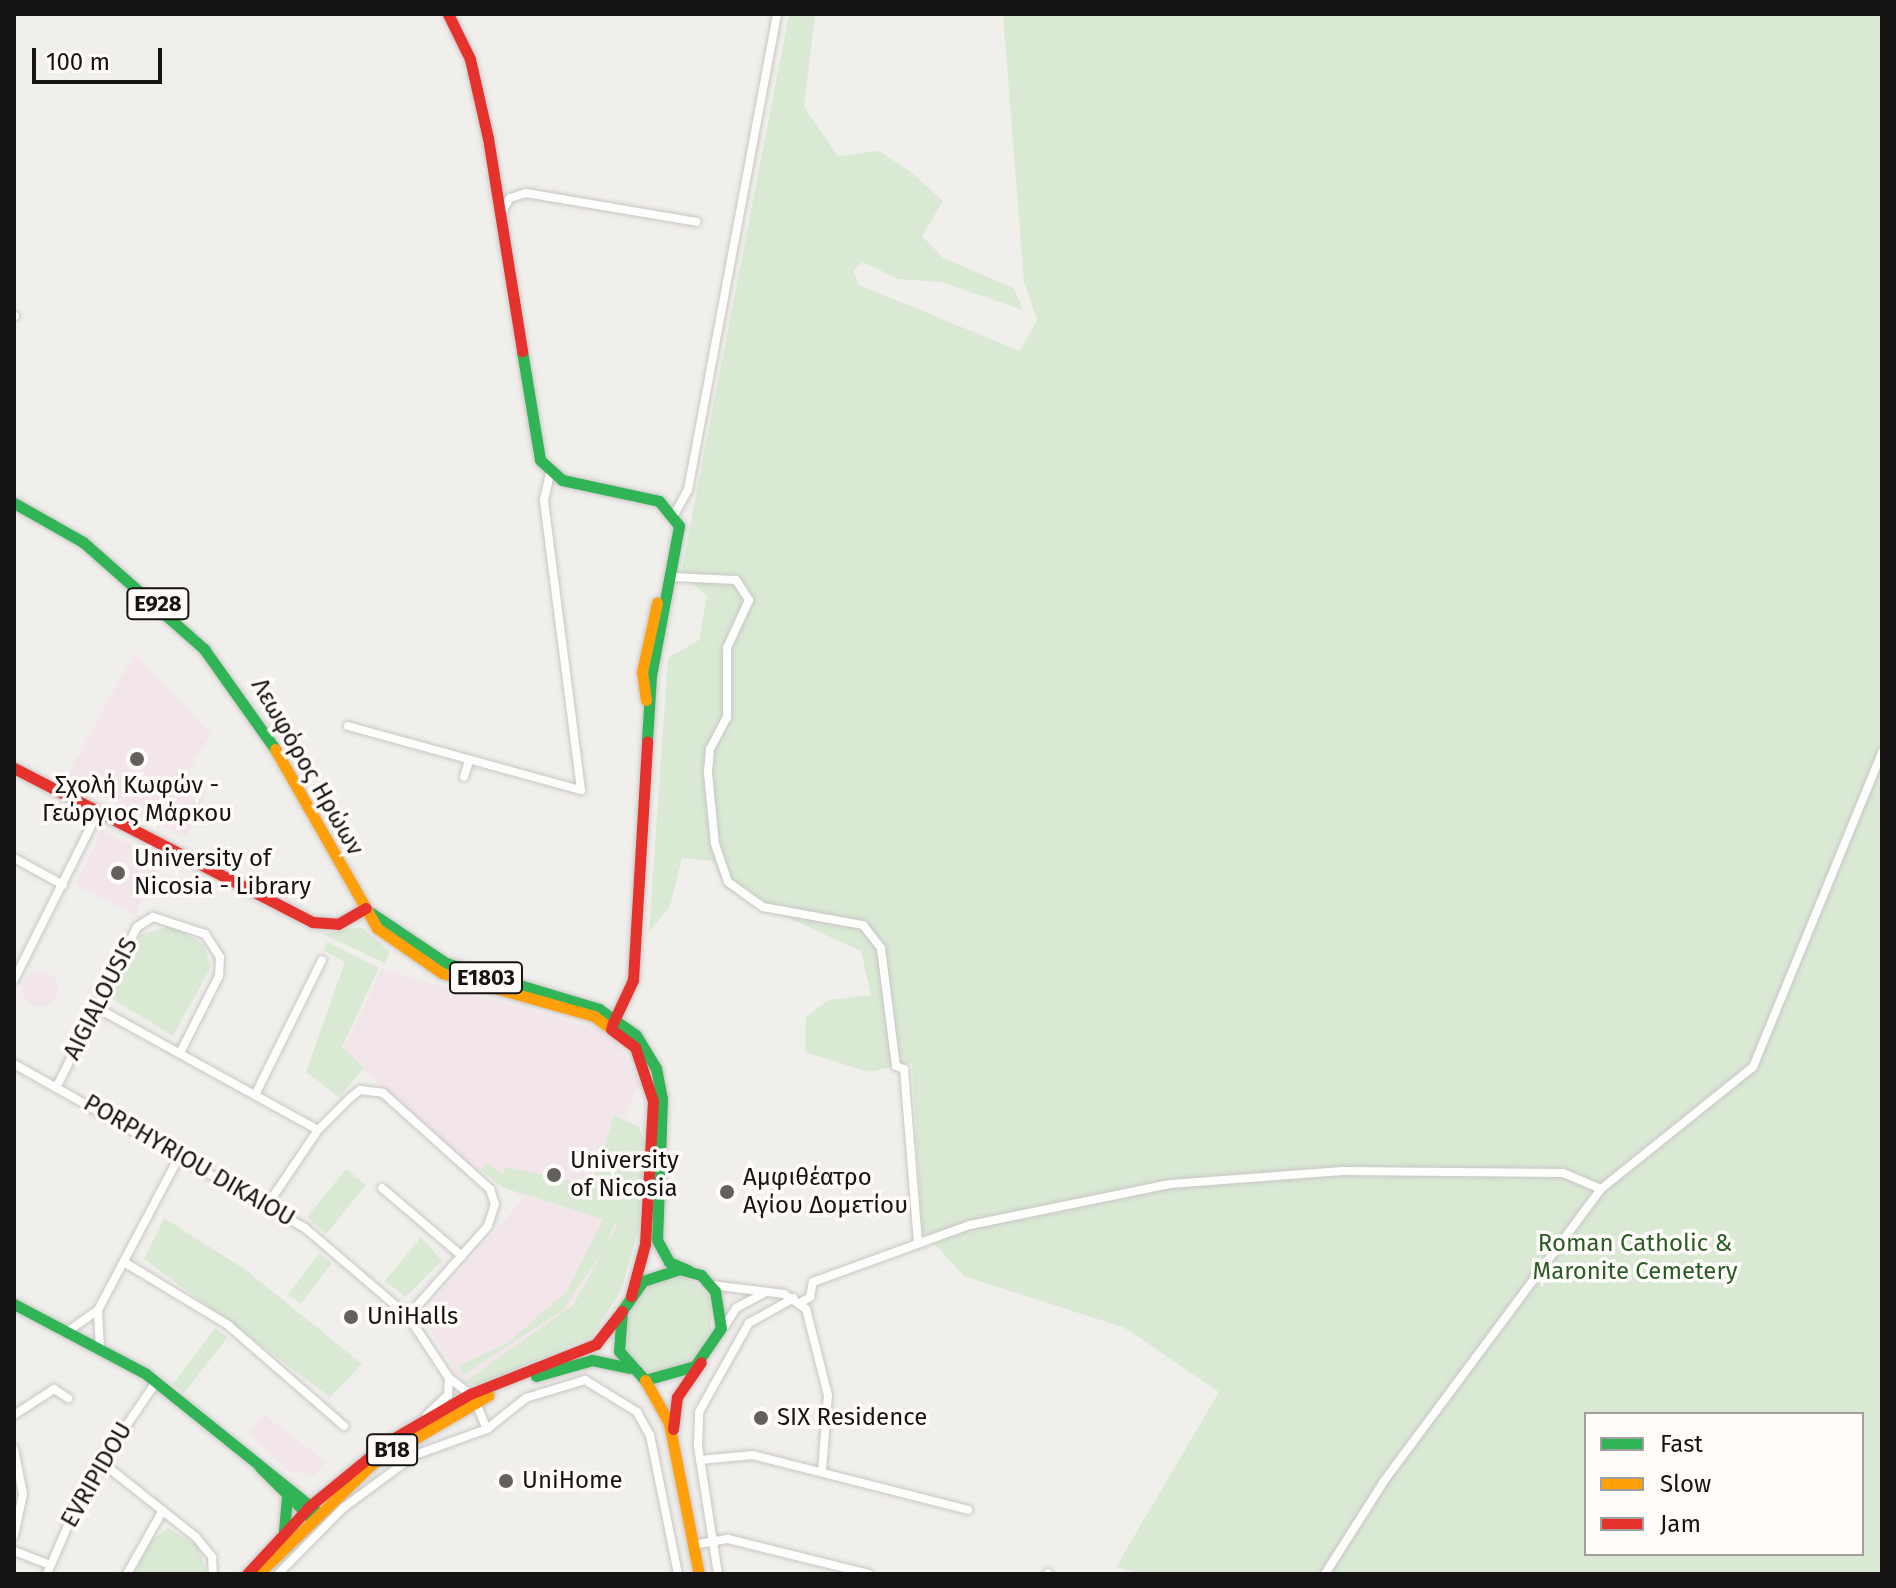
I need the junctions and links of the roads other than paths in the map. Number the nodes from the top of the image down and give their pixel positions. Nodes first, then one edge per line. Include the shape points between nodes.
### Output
1 (448, 14) edge
2 (777, 14) edge
3 (501, 215) junction
4 (697, 222) dead end
5 (550, 473) junction
6 (14, 503) edge
7 (674, 515) junction
8 (674, 561) junction
9 (673, 577) junction
10 (650, 720) junction
11 (348, 726) dead end
12 (1882, 752) edge
13 (469, 761) junction
14 (14, 768) edge
15 (464, 777) dead end
16 (1878, 777) edge
17 (98, 812) junction
18 (14, 858) edge
19 (63, 885) junction
20 (367, 910) junction
21 (322, 960) dead end
22 (14, 980) edge
23 (97, 1008) junction
24 (614, 1022) junction
25 (180, 1053) junction
26 (14, 1064) edge
27 (57, 1086) junction
28 (256, 1093) junction
29 (318, 1130) junction
30 (181, 1153) junction
31 (382, 1188) dead end
32 (1601, 1189) junction
33 (268, 1204) junction
34 (918, 1242) junction
35 (462, 1256) junction
36 (124, 1262) junction
37 (688, 1270) junction
38 (711, 1285) junction
39 (767, 1292) junction
40 (631, 1296) junction
41 (797, 1300) junction
42 (14, 1304) edge
43 (98, 1310) junction
44 (622, 1311) junction
45 (408, 1316) junction
46 (71, 1329) junction
47 (719, 1335) junction
48 (100, 1346) junction
49 (702, 1360) junction
50 (629, 1368) junction
51 (449, 1378) junction
52 (645, 1380) junction
53 (156, 1382) junction
54 (68, 1398) dead end
55 (473, 1398) junction
56 (14, 1415) edge
57 (427, 1415) junction
58 (344, 1426) dead end
59 (487, 1429) junction
60 (673, 1441) junction
61 (14, 1449) edge
62 (700, 1460) junction
63 (100, 1461) junction
64 (258, 1464) junction
65 (822, 1471) junction
66 (287, 1497) junction
67 (163, 1510) junction
68 (968, 1510) dead end
69 (310, 1512) junction
70 (283, 1534) junction
71 (14, 1535) edge
72 (712, 1539) junction
73 (693, 1545) junction
74 (14, 1551) edge
75 (48, 1569) edge
76 (127, 1574) edge
77 (213, 1574) edge
78 (247, 1574) edge
79 (258, 1574) edge
80 (278, 1574) edge
81 (678, 1574) edge
82 (699, 1574) edge
83 (718, 1574) edge
84 (869, 1574) edge
85 (1325, 1574) edge

1 - 3 main road via 470,59
2 - 7 street via 688,490
3 - 4 street via 510,198 526,193
3 - 5 main road via 537,452
5 - 7 main road via 659,501
5 - 13 street via 544,500 581,790
6 - 20 main road, Λεωφόρος Ηρώων / E928 via 83,542 204,649 260,723
7 - 8 main road
8 - 9 main road
8 - 10 main road via 647,634 642,672
9 - 10 main road via 660,615
9 - 34 street via 736,580 749,600 727,648 727,717 710,749 708,773 713,834 728,882 763,907 863,925 881,948 896,1066 904,1069
10 - 24 main road via 633,980
11 - 13 street
12 - 16 street
13 - 15 street
14 - 17 main road
16 - 32 street via 1753,1067
17 - 19 street
17 - 20 main road via 312,922 338,924
18 - 19 street
19 - 22 street
20 - 24 main road, Λεωφόρος Ηρώων / E1803 via 456,968
21 - 28 street
23 - 25 street
23 - 25 street, AIGIALOUSIS via 145,920 163,916 192,927 213,942 221,967
23 - 27 street, AIGIALOUSIS
24 - 37 main road via 650,1054 660,1083 657,1240 669,1262
24 - 40 main road via 635,1047 653,1093 646,1235
25 - 28 street
26 - 27 street, PORPHYRIOU DIKAIOU
27 - 30 street, PORPHYRIOU DIKAIOU
28 - 29 street
29 - 33 street
29 - 35 street via 360,1090 383,1093 494,1196 492,1219
30 - 33 street, PORPHYRIOU DIKAIOU
30 - 36 street
31 - 35 street
32 - 34 street via 1563,1173 1258,1175 1131,1190
32 - 85 street via 1384,1481
33 - 45 street, PORPHYRIOU DIKAIOU
34 - 41 street via 813,1282 810,1297
35 - 45 street
36 - 43 street
36 - 58 street via 228,1325
37 - 38 main road
37 - 40 main road via 651,1275
38 - 39 street
38 - 47 main road via 721,1305
39 - 41 street
39 - 47 street via 736,1308
40 - 44 main road
41 - 62 street via 749,1323 699,1412
41 - 65 street via 826,1384
42 - 46 main road
43 - 46 street
43 - 48 street
44 - 50 main road via 617,1344
44 - 55 main road, B18 via 596,1344
45 - 51 street, PORPHYRIOU DIKAIOU
46 - 48 main road
47 - 49 main road
48 - 53 main road
49 - 52 main road via 680,1375
49 - 60 main road via 677,1397
50 - 52 main road
50 - 55 main road, B18 via 586,1361
51 - 55 street, PORPHYRIOU DIKAIOU
51 - 57 street via 448,1395
52 - 60 main road
53 - 63 street, EVRIPIDOU
53 - 64 main road
54 - 56 street via 54,1389
55 - 57 main road, B18
55 - 59 street
55 - 69 main road, B18
57 - 69 main road, B18
59 - 80 street via 438,1442 399,1465
59 - 81 street via 526,1398 585,1380 637,1412 658,1463 662,1520
60 - 73 main road
61 - 71 street via 23,1494
62 - 65 street via 753,1455
62 - 72 street
63 - 67 street
63 - 75 street, EVRIPIDOU
64 - 66 main road
64 - 69 main road
65 - 68 street
66 - 69 main road
66 - 70 main road
67 - 76 street
67 - 77 street via 212,1557
69 - 70 main road, B18
69 - 79 main road, B18
70 - 78 main road, B18
72 - 73 street
72 - 83 street
72 - 84 street
73 - 82 main road
74 - 75 street

